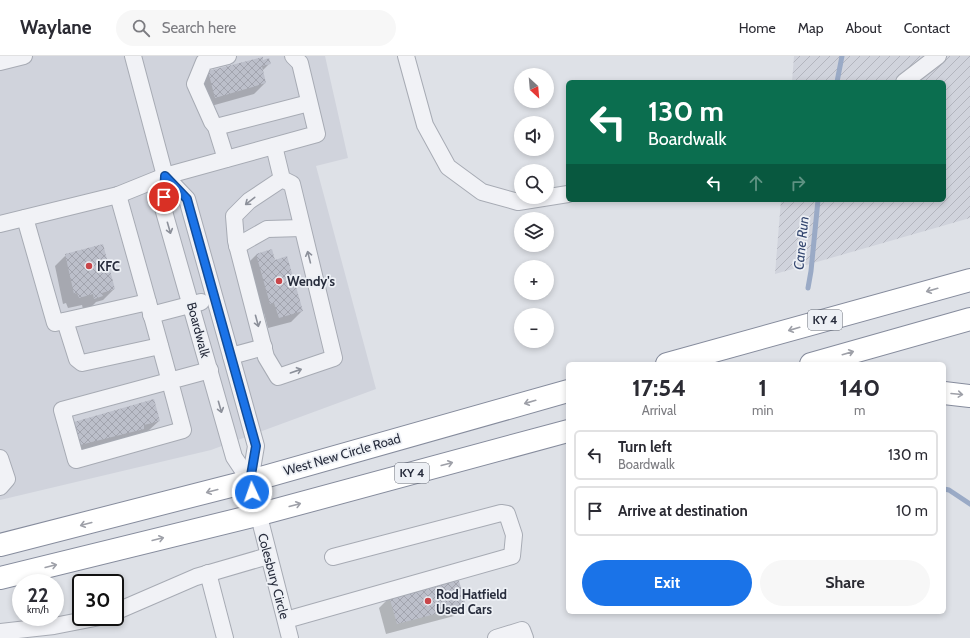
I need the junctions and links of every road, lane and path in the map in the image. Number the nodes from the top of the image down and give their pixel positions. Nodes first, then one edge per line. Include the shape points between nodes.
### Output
1 (24, 56) edge
2 (133, 56) edge
3 (228, 56) edge
4 (293, 56) edge
5 (406, 56) edge
6 (938, 56) edge
7 (198, 59) edge
8 (0, 62) edge
9 (907, 80) edge
10 (309, 103) junction
11 (216, 127) junction
12 (274, 146) junction
13 (226, 159) junction
14 (165, 176) junction
15 (282, 179) junction
16 (566, 194) edge
17 (118, 195) junction
18 (25, 218) junction
19 (0, 224) edge
20 (302, 228) junction
21 (237, 246) junction
22 (970, 280) edge
23 (214, 299) junction
24 (192, 304) junction
25 (150, 308) junction
26 (970, 319) edge
27 (65, 321) junction
28 (160, 346) junction
29 (264, 347) junction
30 (231, 356) junction
31 (673, 362) edge
32 (818, 362) edge
33 (210, 370) junction
34 (170, 380) junction
35 (566, 392) edge
36 (946, 393) edge
37 (970, 396) edge
38 (566, 432) edge
39 (0, 458) edge
40 (250, 481) junction
41 (0, 487) edge
42 (257, 515) junction
43 (0, 545) edge
44 (268, 556) junction
45 (333, 557) dead end
46 (208, 573) junction
47 (0, 578) edge
48 (124, 608) edge
49 (286, 620) junction
50 (72, 625) edge
51 (0, 632) edge
52 (42, 633) edge
53 (225, 638) edge
54 (290, 638) edge
55 (496, 638) edge
56 (525, 638) edge

1 - 8 street
2 - 14 street, Boardwalk
3 - 7 street
4 - 10 street via 300,63
5 - 16 street via 425,125 448,167 482,192 518,202
6 - 9 street
7 - 11 street via 195,84
10 - 11 street
10 - 12 street via 317,134
11 - 13 street
12 - 13 street
12 - 15 street
13 - 14 street
14 - 17 street
14 - 23 street, Boardwalk via 187,199
14 -> 24 street, Boardwalk via 163,208
15 - 20 street via 292,184
15 -> 21 street via 248,201 234,216
17 - 18 street
17 - 25 street
18 - 19 street
18 - 27 street via 55,323
20 - 21 street via 267,229
29 -> 20 street via 266,357 278,377 334,358
21 -> 29 street
22 -> 31 highway, KY 4
23 - 24 street
23 - 30 street, Boardwalk
24 - 25 street
24 - 33 street, Boardwalk
25 - 27 street
25 - 28 street
32 -> 26 highway
27 - 28 street via 77,359 82,363
28 - 34 street
29 - 30 street
30 - 40 street, Boardwalk via 256,446
33 - 34 street
33 -> 40 street, Boardwalk via 234,457
34 - 34 street via 62,410 76,460 183,430
35 -> 40 highway, West New Circle Road
36 -> 37 highway
42 -> 38 highway, KY 4
39 - 41 street via 6,480
40 - 42 street, Boardwalk
40 -> 43 highway, West New Circle Road
42 - 44 street, Colesbury Circle
47 -> 42 highway, KY 4
44 - 46 street
44 - 49 street, Colesbury Circle
45 - 49 street via 501,513 507,514 514,535 512,556
46 - 48 street
46 - 53 street
49 - 54 street, Colesbury Circle
50 - 52 street
51 - 52 street
55 - 56 street via 522,630

